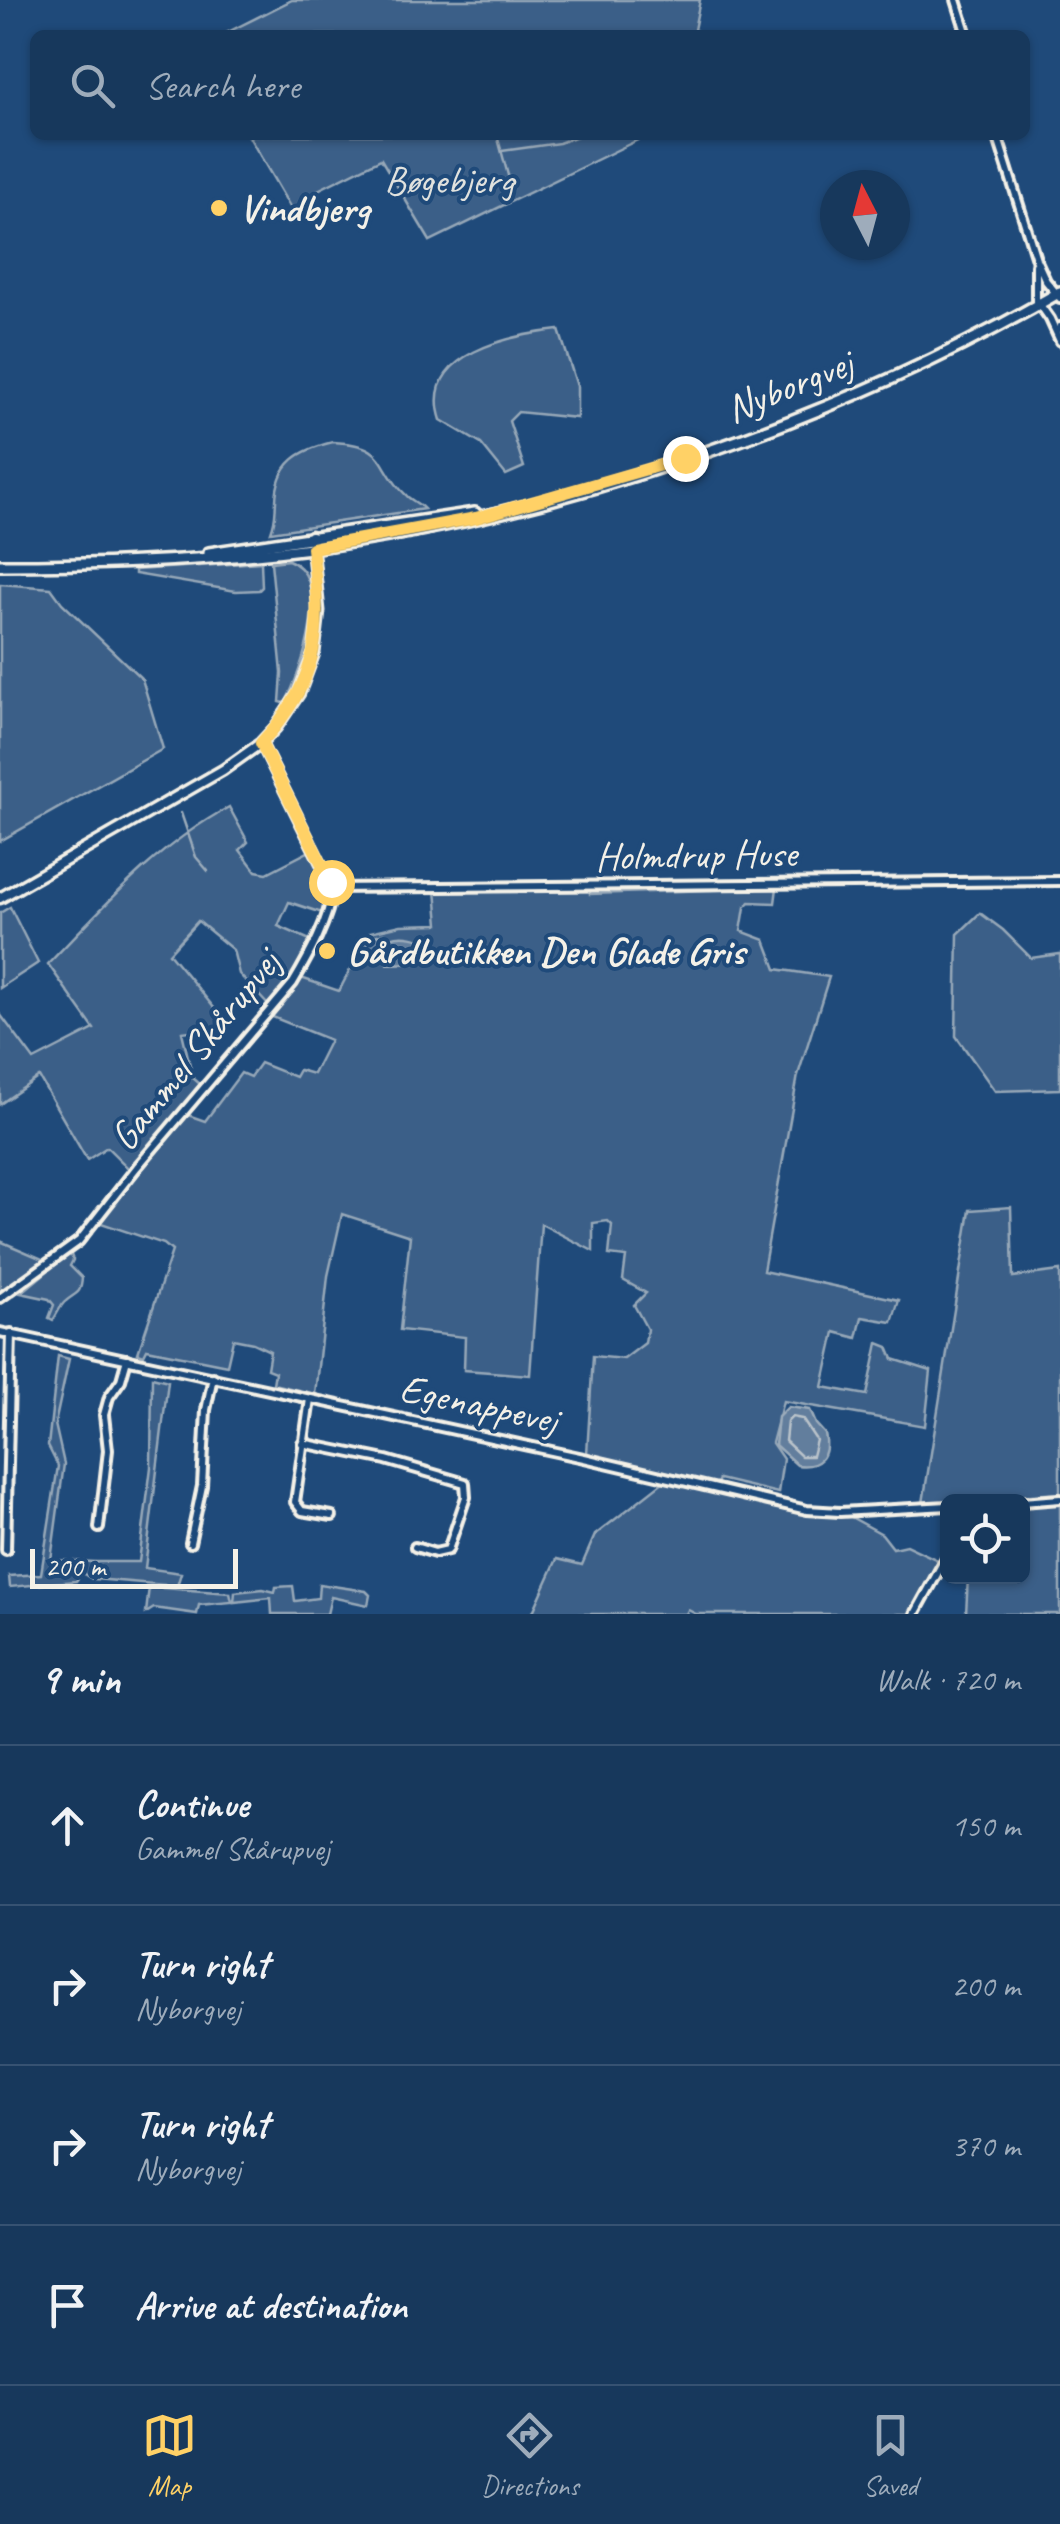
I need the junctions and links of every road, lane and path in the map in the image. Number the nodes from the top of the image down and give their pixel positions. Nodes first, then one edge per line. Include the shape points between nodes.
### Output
1 (956, 0) edge
2 (965, 30) edge
3 (999, 140) edge
4 (1036, 259) junction
5 (1059, 294) edge
6 (1039, 304) junction
7 (1060, 340) edge
8 (528, 504) junction
9 (311, 536) junction
10 (312, 548) junction
11 (156, 561) junction
12 (0, 565) edge
13 (261, 743) junction
14 (1060, 881) edge
15 (332, 888) junction
16 (0, 898) edge
17 (0, 1298) edge
18 (0, 1332) edge
19 (12, 1333) junction
20 (127, 1358) junction
21 (213, 1377) junction
22 (310, 1399) junction
23 (302, 1443) junction
24 (1060, 1499) edge
25 (1030, 1501) edge
26 (940, 1506) edge
27 (332, 1516) dead end
28 (99, 1528) dead end
29 (190, 1544) dead end
30 (415, 1547) dead end
31 (6, 1550) dead end
32 (940, 1569) edge
33 (915, 1614) edge

1 - 2 street
3 - 4 street
4 - 5 street
4 - 6 street
5 - 6 main road, Nyborgvej
6 - 7 street
6 - 8 main road, Nyborgvej via 782,424
8 - 9 main road, Nyborgvej
8 - 10 main road, Nyborgvej
9 - 10 street
9 - 11 main road, Nyborgvej
10 - 11 main road, Nyborgvej
10 - 13 street via 319,611 314,653 299,692
11 - 12 main road
13 - 15 street
13 - 16 street
14 - 15 street, Holmdrup Huse
15 - 17 street, Gammel Skårupvej via 293,984 78,1241
18 - 19 street, Egenappevej
19 - 20 street, Egenappevej
19 - 31 street
20 - 21 street, Egenappevej
20 - 28 street via 104,1414 108,1450
21 - 22 street, Egenappevej
21 - 29 street
22 - 23 street
22 - 26 street, Egenappevej via 807,1510
23 - 27 street via 295,1502 302,1511
23 - 30 street via 465,1484 448,1550
24 - 25 street
32 - 33 street

